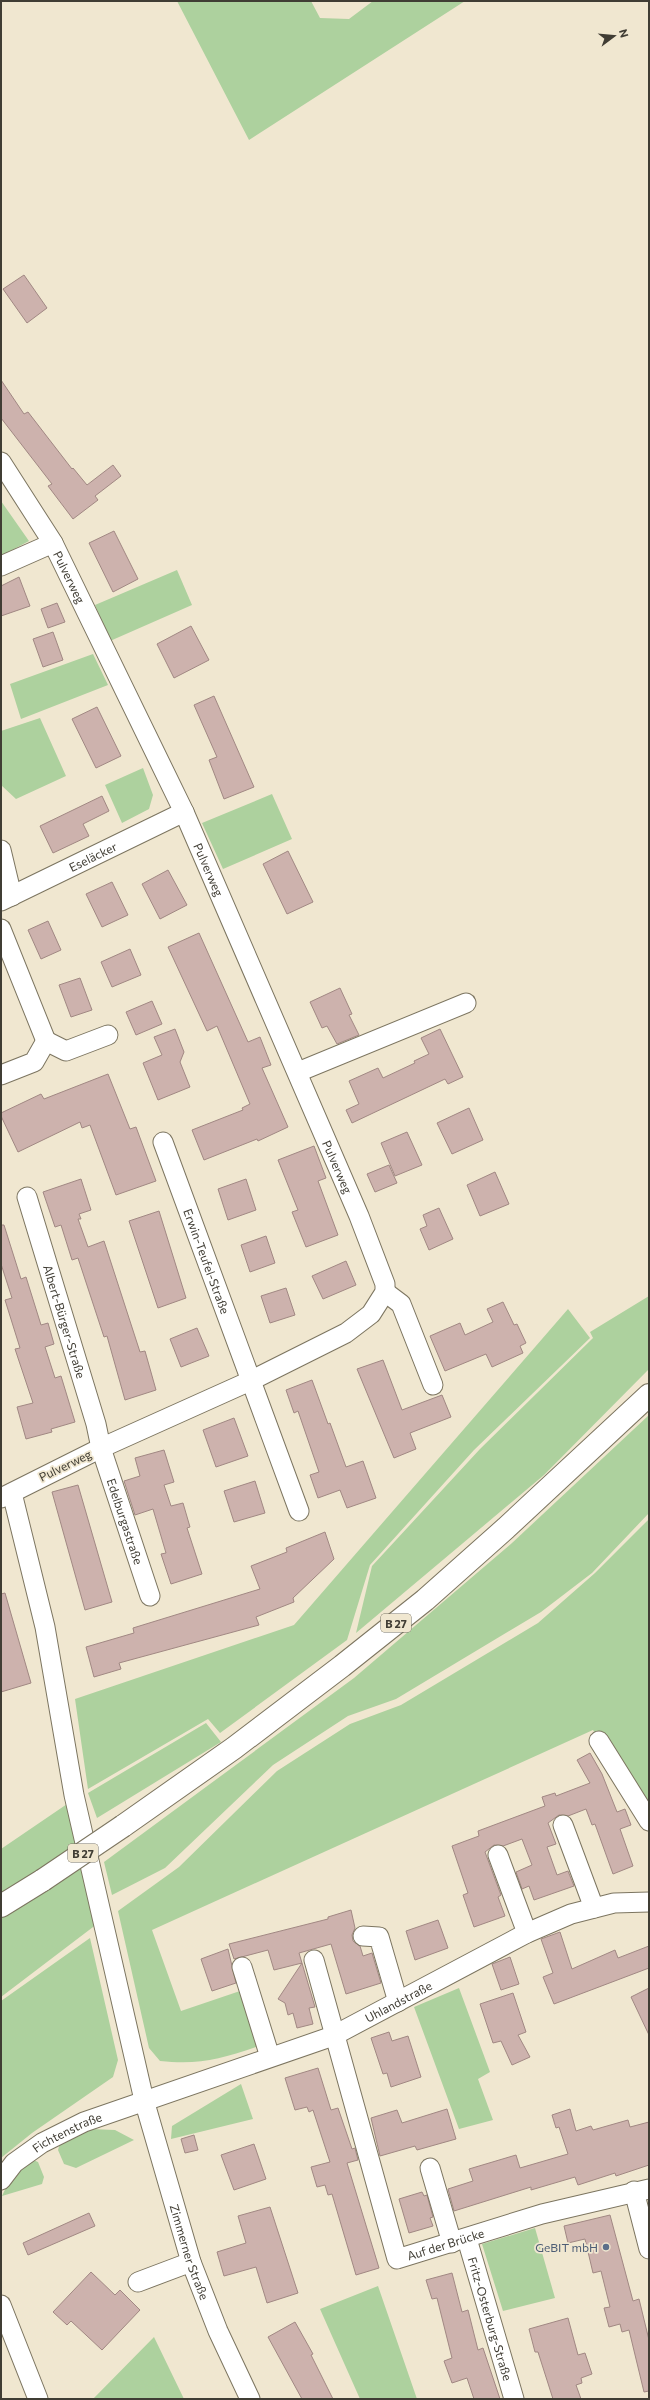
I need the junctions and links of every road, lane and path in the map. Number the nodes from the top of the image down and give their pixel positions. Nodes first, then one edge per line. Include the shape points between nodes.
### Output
1 (1, 462) edge
2 (53, 543) junction
3 (1, 566) edge
4 (184, 812) junction
5 (1, 850) edge
6 (7, 899) edge
7 (1, 929) edge
8 (466, 1003) dead end
9 (108, 1035) dead end
10 (46, 1041) junction
11 (298, 1072) junction
12 (1, 1075) edge
13 (163, 1142) dead end
14 (27, 1197) dead end
15 (385, 1292) junction
16 (250, 1381) junction
17 (433, 1385) dead end
18 (649, 1395) edge
19 (101, 1448) junction
20 (7, 1495) edge
21 (299, 1511) dead end
22 (150, 1596) dead end
23 (599, 1741) dead end
24 (74, 1796) joint
25 (649, 1822) edge
26 (563, 1825) dead end
27 (498, 1854) dead end
28 (649, 1902) edge
29 (1, 1906) edge
30 (594, 1908) junction
31 (527, 1933) junction
32 (363, 1936) dead end
33 (314, 1960) dead end
34 (242, 1967) dead end
35 (398, 2002) junction
36 (333, 2036) junction
37 (270, 2057) junction
38 (144, 2100) junction
39 (430, 2168) dead end
40 (1, 2180) edge
41 (642, 2190) edge
42 (460, 2241) junction
43 (649, 2249) edge
44 (191, 2262) junction
45 (138, 2282) dead end
46 (1, 2305) edge
47 (38, 2399) edge
48 (250, 2399) edge
49 (514, 2399) edge

1 - 2 street, Pulverweg
2 - 3 street
2 - 4 street, Pulverweg
4 - 6 street, Eseläcker
4 - 11 street, Pulverweg
5 - 6 street
7 - 10 street
8 - 11 street
9 - 10 street via 66,1051
10 - 12 street via 34,1062
11 - 15 street, Pulverweg via 376,1259 385,1284
13 - 16 street, Erwin-Teufel-Straße
14 - 19 street, Albert-Bürger-Straße
15 - 16 street, Pulverweg via 371,1314 346,1333
15 - 17 street via 401,1304
16 - 19 street, Pulverweg
16 - 21 street, Erwin-Teufel-Straße
18 - 29 main road, B 27, bridge via 425,1600 342,1666 234,1748 123,1826
19 - 20 street, Pulverweg
19 - 22 street, Edelburgastraße
20 - 24 street, Pulverweg via 45,1627
23 - 25 street
24 - 38 street, Zimmerner Straße
26 - 30 street
27 - 31 street
28 - 30 street, Uhlandstraße via 614,1903
30 - 31 street, Uhlandstraße via 571,1914
31 - 35 street, Uhlandstraße
32 - 35 street via 379,1937
33 - 36 street
34 - 37 street
35 - 36 street, Uhlandstraße
36 - 37 street, Uhlandstraße
36 - 42 street, Auf der Brücke via 397,2260
37 - 38 street, Uhlandstraße
38 - 40 street, Fichtenstraße via 84,2122 42,2143 14,2164
38 - 44 street, Zimmerner Straße
39 - 42 street, Fritz-Osterburg-Straße
41 - 42 street, Auf der Brücke via 542,2214
41 - 43 street
42 - 49 street, Fritz-Osterburg-Straße
44 - 45 street
44 - 48 street, Zimmerner Straße via 218,2331
46 - 47 street

